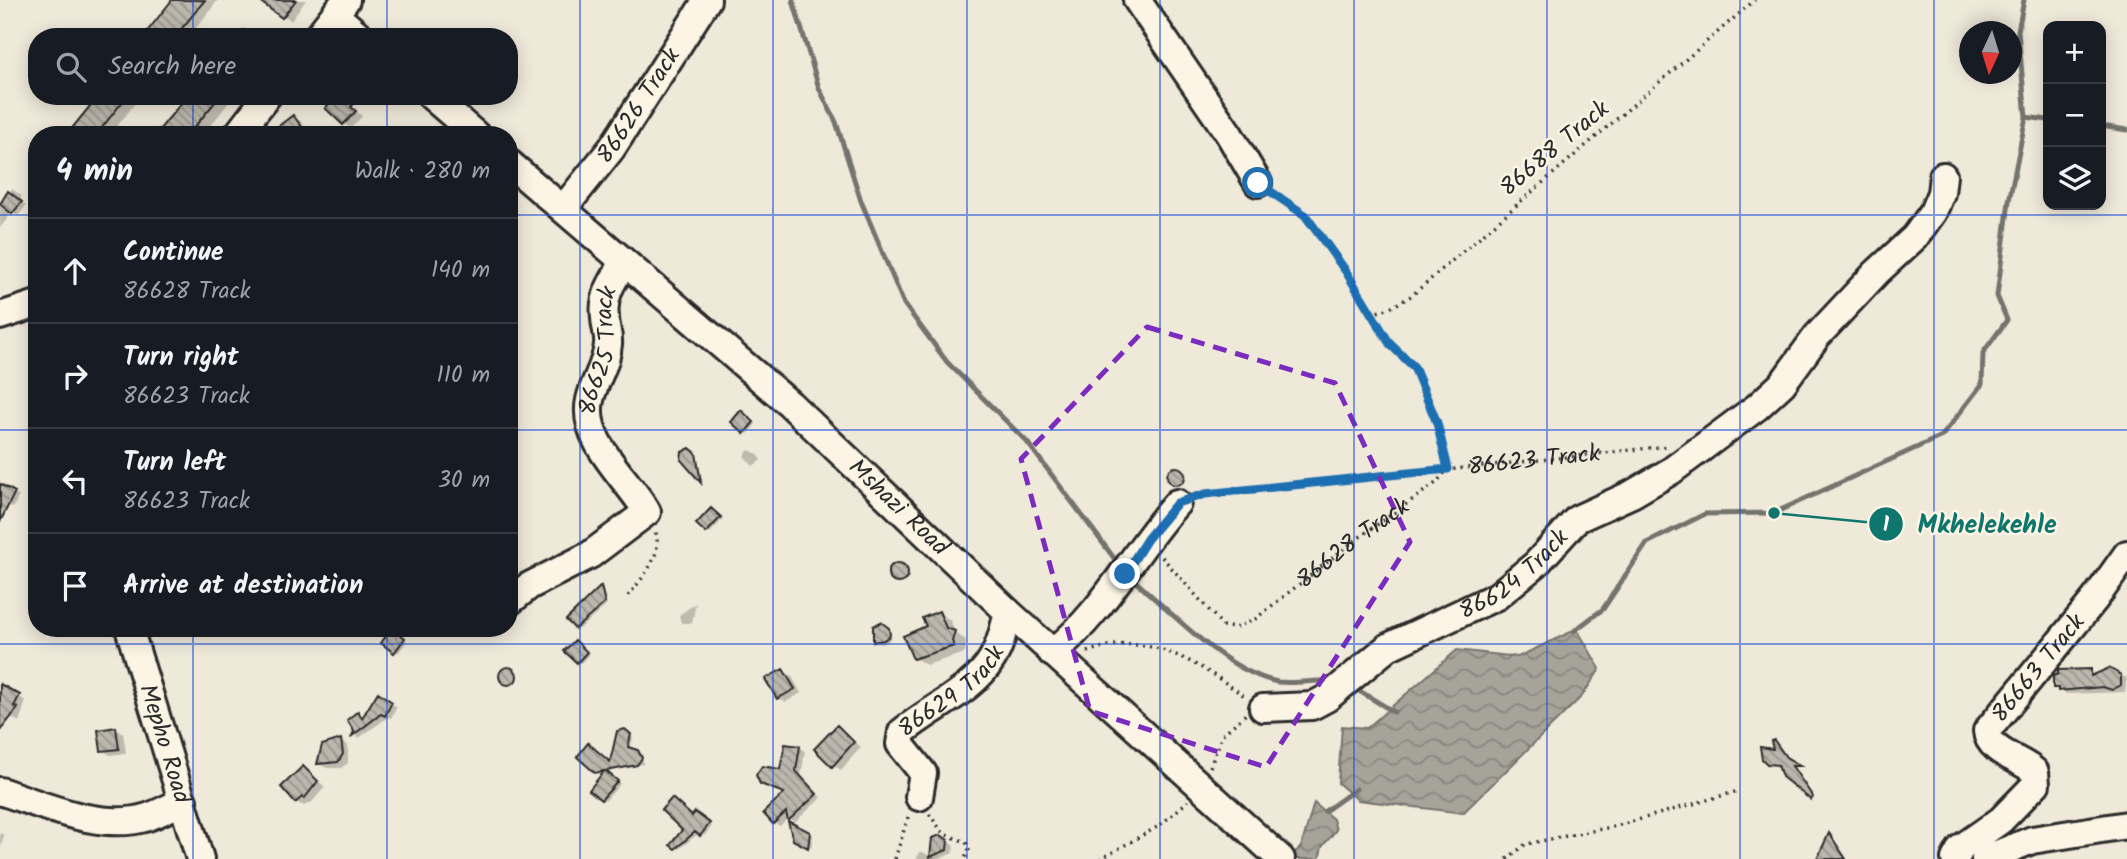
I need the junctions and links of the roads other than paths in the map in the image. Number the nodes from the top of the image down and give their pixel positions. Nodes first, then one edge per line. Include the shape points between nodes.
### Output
1 (707, 0) edge
2 (1137, 0) edge
3 (341, 7) edge
4 (324, 28) edge
5 (355, 28) edge
6 (260, 105) edge
7 (441, 105) edge
8 (244, 126) edge
9 (465, 126) edge
10 (518, 171) edge
11 (1942, 176) dead end
12 (1258, 183) road end
13 (563, 209) junction
14 (624, 263) junction
15 (28, 307) edge
16 (0, 316) edge
17 (1177, 503) road end
18 (2127, 554) edge
19 (518, 595) edge
20 (1008, 612) junction
21 (133, 637) edge
22 (1057, 657) junction
23 (1263, 708) road end
24 (0, 791) edge
25 (919, 797) road end
26 (183, 801) junction
27 (2127, 825) edge
28 (200, 859) edge
29 (1281, 859) edge
30 (1955, 859) edge
31 (1985, 859) edge

1 - 13 street, 86626 Track via 612,148
2 - 12 street
3 - 4 street
3 - 5 street
6 - 8 street
7 - 9 street
10 - 13 street, Mshazi Road
11 - 23 street, 86624 Track via 1933,212 1915,237 1817,336 1782,384 1757,407 1671,471 1577,519 1536,564 1497,596 1388,647 1312,706
13 - 14 street, Mshazi Road
14 - 19 street, 86625 Track via 609,285 608,344 588,415 601,449 647,512 590,555
14 - 20 street, Mshazi Road via 790,404
15 - 16 street
17 - 22 street
18 - 30 street, 86663 Track via 1987,731 1993,746 2035,772 2036,784 2001,820 1961,848
20 - 22 street, Mshazi Road
20 - 25 street, 86629 Track via 991,662 944,704 902,732 900,744 923,773
21 - 26 street, Mepho Road
22 - 29 street, Mshazi Road
24 - 26 street via 107,820 148,817
26 - 28 street, Mepho Road
27 - 31 street via 2032,840

